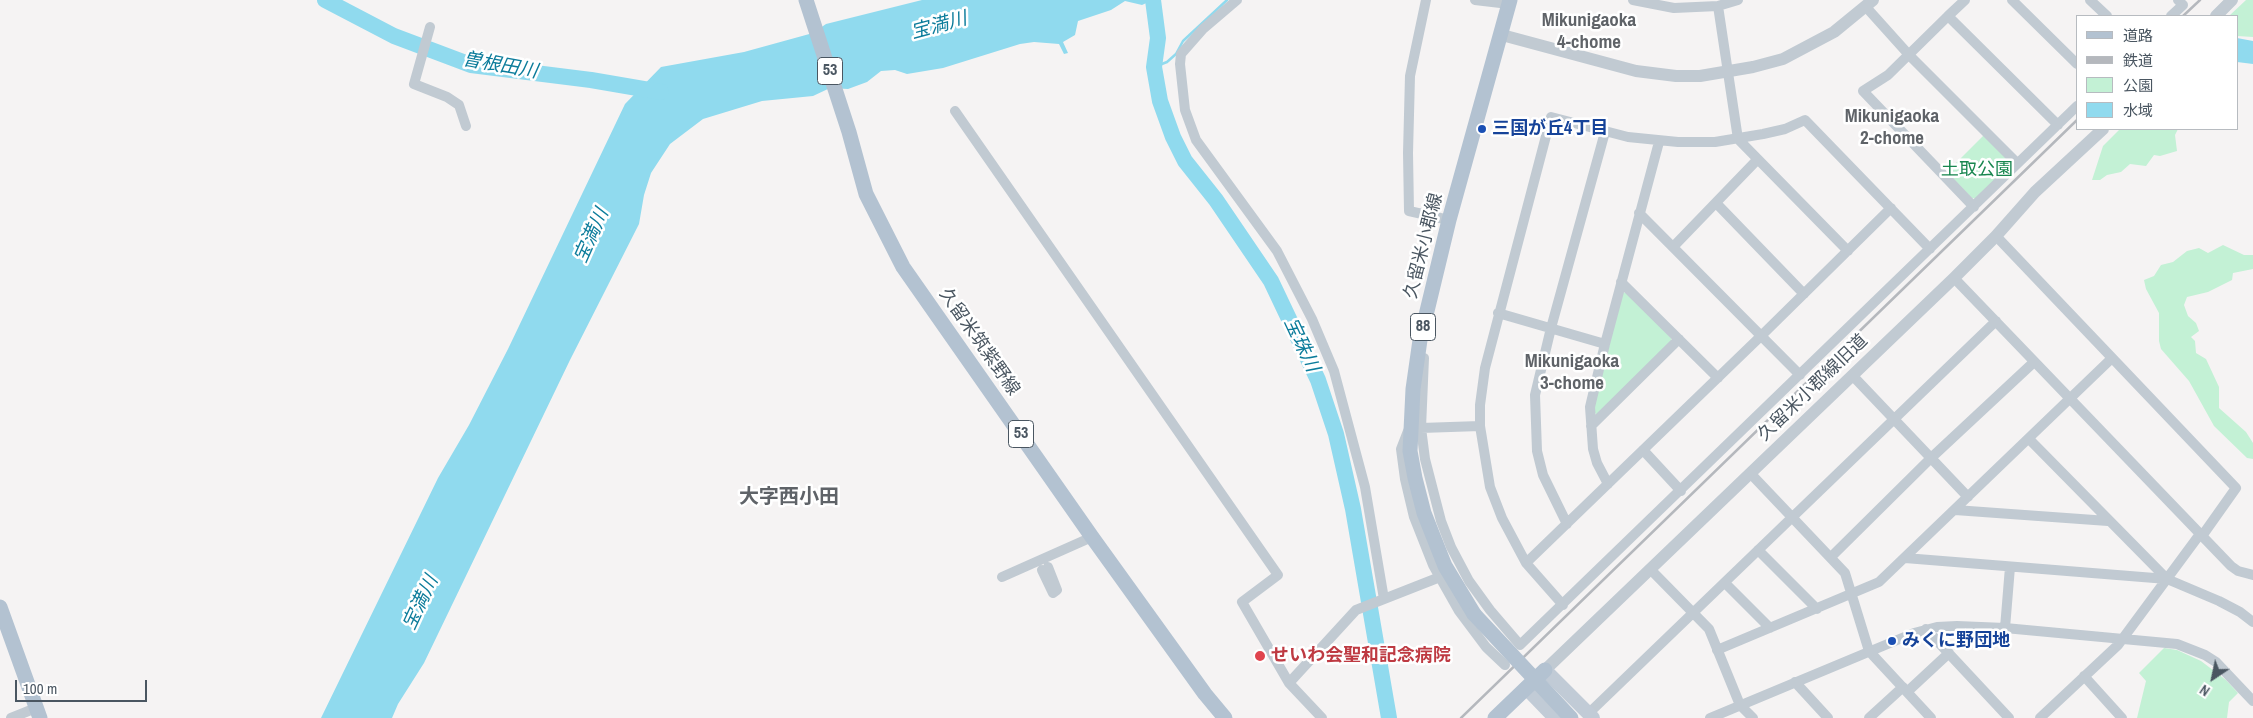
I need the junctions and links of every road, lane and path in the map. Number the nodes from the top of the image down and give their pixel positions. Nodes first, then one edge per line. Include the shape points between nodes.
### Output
1 (1238, 0) edge
2 (1426, 0) edge
3 (1475, 0) edge
4 (1633, 0) edge
5 (1738, 0) edge
6 (1965, 0) edge
7 (2012, 0) edge
8 (2090, 0) edge
9 (2096, 0) edge
10 (2178, 0) edge
11 (2232, 0) edge
12 (1510, 2) edge
13 (1648, 2) edge
14 (1869, 4) edge
15 (808, 5) edge
16 (1718, 6) junction
17 (2106, 15) edge
18 (2111, 15) edge
19 (2173, 15) edge
20 (2217, 15) edge
21 (1948, 16) junction
22 (430, 27) dead end
23 (1502, 35) junction
24 (1910, 56) junction
25 (2076, 63) edge
26 (1726, 73) junction
27 (2076, 107) edge
28 (955, 111) dead end
29 (2058, 125) junction
30 (466, 126) dead end
31 (2102, 130) edge
32 (1605, 132) junction
33 (1738, 139) junction
34 (1659, 142) junction
35 (1758, 160) junction
36 (2017, 163) junction
37 (1717, 204) junction
38 (1974, 207) junction
39 (1891, 208) junction
40 (1639, 213) junction
41 (1449, 220) junction
42 (1996, 236) junction
43 (1673, 247) junction
44 (1930, 248) junction
45 (1848, 250) junction
46 (1954, 278) junction
47 (1621, 282) junction
48 (1804, 294) junction
49 (1498, 313) junction
50 (1996, 321) junction
51 (1551, 328) junction
52 (1762, 336) junction
53 (1679, 339) junction
54 (1605, 344) junction
55 (2111, 359) junction
56 (2034, 362) junction
57 (1800, 375) junction
58 (1852, 375) junction
59 (1718, 378) junction
60 (2071, 400) junction
61 (1895, 420) junction
62 (1416, 425) junction
63 (1480, 426) junction
64 (1591, 426) junction
65 (2029, 439) junction
66 (1643, 450) junction
67 (1931, 458) junction
68 (1750, 473) junction
69 (1608, 484) junction
70 (1682, 491) junction
71 (1968, 497) junction
72 (1955, 510) junction
73 (1793, 516) junction
74 (2108, 521) junction
75 (1566, 524) junction
76 (2201, 535) junction
77 (1092, 537) junction
78 (1758, 550) junction
79 (1831, 557) junction
80 (1905, 558) junction
81 (1526, 563) junction
82 (2010, 567) junction
83 (1651, 570) junction
84 (2253, 575) edge
85 (1002, 577) dead end
86 (1440, 577) junction
87 (2167, 579) junction
88 (1725, 583) junction
89 (1852, 594) junction
90 (1382, 600) junction
91 (1563, 606) junction
92 (0, 607) edge
93 (1817, 609) junction
94 (1694, 612) junction
95 (2253, 622) edge
96 (1770, 628) junction
97 (2005, 628) junction
98 (1926, 629) junction
99 (2124, 638) junction
100 (1717, 650) junction
101 (1869, 651) junction
102 (1949, 654) junction
103 (1505, 665) dead end
104 (1545, 670) junction
105 (2084, 676) junction
106 (1795, 682) junction
107 (1289, 683) junction
108 (1526, 688) junction
109 (1905, 689) junction
110 (2253, 701) edge
111 (1740, 706) junction
112 (38, 713) edge
113 (1591, 716) edge
114 (11, 718) edge
115 (1225, 718) edge
116 (1322, 718) edge
117 (1494, 718) edge
118 (1556, 718) edge
119 (1571, 718) edge
120 (1710, 718) edge
121 (1753, 718) edge
122 (1828, 718) edge
123 (1869, 718) edge
124 (1932, 718) edge
125 (2009, 718) edge
126 (2040, 718) edge
127 (2122, 718) edge

1 - 90 street via 1203,29 1182,54 1180,64 1185,110 1196,140 1277,250 1312,319 1334,372 1365,487
2 - 41 street via 1410,76 1409,211
3 - 12 street
4 - 13 street
5 - 16 street
6 - 21 street
7 - 25 street
8 - 17 street
9 - 18 street
10 - 19 street via 2183,5
11 - 20 street
12 - 23 main road, 久留米小郡線 / 88
13 - 16 street via 1674,8
14 - 24 street
14 - 26 street via 1834,32 1783,59
15 - 77 main road, 久留米筑紫野線 / 53 via 866,194 903,267
16 - 26 street
21 - 24 street
21 - 29 street
22 - 30 street via 414,84 448,97 459,105
23 - 26 street via 1636,71 1676,76
23 - 41 main road, 久留米小郡線 / 88
24 - 36 street
24 - 38 street via 1863,91
26 - 33 street
27 - 29 street
28 - 107 street via 1278,575 1242,602
29 - 36 street
31 - 42 street, 久留米小郡線旧道 via 2035,192
32 - 34 street
32 - 49 street via 1551,117
32 - 51 street
33 - 34 street
33 - 35 street
33 - 39 street via 1785,129 1805,120
34 - 40 street
35 - 37 street
35 - 45 street
36 - 38 street
37 - 43 street
37 - 48 street
38 - 44 street
39 - 44 street
39 - 45 street
40 - 43 street
40 - 47 street
41 - 62 main road, 久留米小郡線 / 88 via 1420,340
42 - 46 street, 久留米小郡線旧道
42 - 55 street
43 - 52 street
44 - 57 street
45 - 48 street
46 - 50 street
46 - 58 street, 久留米小郡線旧道
47 - 53 street
47 - 54 street
48 - 52 street
49 - 51 street
49 - 63 street via 1484,368
50 - 56 street
50 - 61 street
51 - 54 street
51 - 75 street via 1535,394 1537,451 1543,475
52 - 57 street
52 - 59 street
53 - 59 street
53 - 64 street
54 - 64 street via 1590,407
55 - 60 street
55 - 76 street via 2236,488
56 - 60 street
56 - 67 street
57 - 70 street
58 - 61 street
58 - 68 street, 久留米小郡線旧道
59 - 66 street
60 - 65 street
60 - 76 street
61 - 67 street
61 - 73 street
62 - 63 street
62 - 86 street via 1401,449 1405,479 1414,517
62 - 91 street via 1441,522 1451,547 1490,610 1520,645
62 - 119 main road, 久留米小郡線 / 88, bridge via 1410,451 1414,478 1445,566 1474,614
63 - 81 street via 1490,487
64 - 69 street via 1597,463
65 - 71 street
65 - 74 street
66 - 69 street
66 - 70 street
67 - 71 street
67 - 79 street
68 - 73 street
68 - 83 street, 久留米小郡線旧道
69 - 75 street
70 - 91 street
71 - 72 street
72 - 74 street
72 - 80 street
73 - 78 street
73 - 79 street
74 - 87 street
75 - 81 street
76 - 84 street via 2231,566
76 - 87 street
77 - 85 street via 1043,564
77 - 115 main road, 久留米筑紫野線 / 53
78 - 88 street
78 - 93 street
79 - 89 street via 1845,572
80 - 82 street
80 - 89 street via 1879,582
81 - 91 street
82 - 87 street
82 - 97 street
83 - 94 street
83 - 104 street, 久留米小郡線旧道
86 - 90 street
86 - 103 street via 1459,612 1486,647
87 - 95 street via 2219,601
87 - 99 street
88 - 94 street
88 - 96 street
89 - 93 street
89 - 101 street
90 - 107 street via 1361,608
92 - 112 main road
93 - 96 street
94 - 100 street via 1709,630
94 - 113 street
96 - 100 street
97 - 98 street via 1957,626
97 - 99 street
98 - 101 street
98 - 102 street
99 - 105 street
99 - 110 street via 2178,644 2205,655 2227,672
100 - 111 street
101 - 106 street
101 - 109 street
102 - 109 street
102 - 125 street
104 - 108 main road
104 - 113 main road
105 - 126 street
105 - 127 street
106 - 111 street
106 - 122 street
107 - 116 street
108 - 117 main road
108 - 118 main road
109 - 123 street
109 - 124 street
111 - 120 street
111 - 121 street
112 - 114 street

